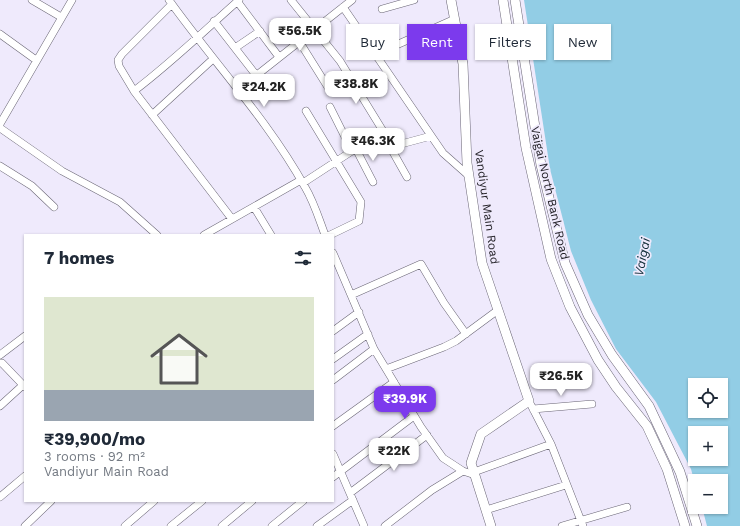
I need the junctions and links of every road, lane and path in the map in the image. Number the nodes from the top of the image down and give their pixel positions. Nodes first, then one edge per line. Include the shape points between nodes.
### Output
1 (32, 0) edge
2 (72, 0) edge
3 (291, 0) edge
4 (352, 0) edge
5 (414, 0) edge
6 (451, 0) edge
7 (503, 0) edge
8 (515, 0) edge
9 (238, 1) edge
10 (171, 2) edge
11 (343, 7) junction
12 (382, 9) dead end
13 (61, 17) junction
14 (455, 19) junction
15 (214, 21) junction
16 (355, 24) edge
17 (316, 28) junction
18 (260, 31) junction
19 (0, 34) edge
20 (196, 37) junction
21 (299, 41) junction
22 (399, 44) edge
23 (235, 48) junction
24 (279, 57) junction
25 (213, 59) junction
26 (36, 60) junction
27 (380, 60) edge
28 (256, 75) junction
29 (329, 89) dead end
30 (238, 90) junction
31 (134, 91) junction
32 (330, 107) dead end
33 (306, 111) dead end
34 (152, 115) junction
35 (0, 124) edge
36 (0, 128) edge
37 (384, 136) junction
38 (431, 136) junction
39 (390, 147) junction
40 (354, 151) junction
41 (337, 160) junction
42 (0, 166) edge
43 (469, 176) junction
44 (407, 178) dead end
45 (302, 182) junction
46 (373, 182) dead end
47 (54, 207) dead end
48 (254, 207) junction
49 (232, 219) junction
50 (218, 232) edge
51 (156, 234) edge
52 (270, 234) edge
53 (325, 234) edge
54 (332, 234) edge
55 (334, 255) edge
56 (351, 295) junction
57 (498, 310) junction
58 (359, 312) junction
59 (334, 329) edge
60 (368, 334) junction
61 (466, 334) junction
62 (24, 337) edge
63 (374, 349) junction
64 (0, 355) edge
65 (334, 357) edge
66 (0, 363) edge
67 (386, 369) junction
68 (334, 379) edge
69 (394, 382) junction
70 (24, 386) edge
71 (592, 404) dead end
72 (531, 405) junction
73 (0, 406) edge
74 (414, 416) junction
75 (334, 425) edge
76 (427, 435) junction
77 (551, 444) junction
78 (334, 456) edge
79 (341, 471) junction
80 (464, 471) junction
81 (474, 474) junction
82 (334, 476) edge
83 (24, 477) edge
84 (566, 485) junction
85 (350, 493) junction
86 (0, 497) edge
87 (353, 500) junction
88 (50, 502) edge
89 (153, 502) edge
90 (201, 502) edge
91 (251, 502) edge
92 (302, 502) edge
93 (627, 507) dead end
94 (486, 510) junction
95 (582, 523) edge
96 (24, 526) edge
97 (125, 526) edge
98 (171, 526) edge
99 (222, 526) edge
100 (272, 526) edge
101 (317, 526) edge
102 (364, 526) edge
103 (385, 526) edge
104 (491, 526) edge
105 (562, 526) edge
106 (685, 526) edge
107 (697, 526) edge

1 - 13 street
2 - 13 street
3 - 17 street
4 - 11 street
5 - 12 street
6 - 14 street, Vandiyur Main Road
7 - 106 street, Vaigai North Bank Road via 526,148 551,259 570,307 598,360 647,426 667,469
8 - 107 street, Vaigai North Bank Road via 541,165 565,263 588,315 612,356 649,406 680,472
9 - 15 street
9 - 18 street
10 - 20 street
10 - 31 street via 118,60
11 - 16 street
11 - 17 street
13 - 26 street
14 - 22 street
14 - 43 street, Vandiyur Main Road via 463,64
15 - 20 street
15 - 23 street
17 - 21 street
17 - 37 street via 340,61
18 - 23 street
18 - 24 street
19 - 26 street
20 - 25 street
20 - 31 street via 168,65
21 - 24 street
21 - 29 street
23 - 28 street
24 - 28 street
25 - 30 street
25 - 34 street
26 - 35 street
27 - 38 street
28 - 30 street
30 - 45 street
31 - 34 street
32 - 40 street
33 - 41 street
34 - 49 street
36 - 51 street via 62,171 120,202
37 - 39 street
37 - 40 street via 380,143
38 - 39 street
38 - 43 street via 443,153
39 - 44 street
40 - 41 street
40 - 46 street
41 - 45 street
41 - 54 street via 361,202 359,221
42 - 47 street via 32,186
43 - 57 street, Vandiyur Main Road via 482,263
45 - 48 street
45 - 53 street
48 - 49 street
48 - 52 street
49 - 50 street
55 - 56 street
56 - 58 street
56 - 61 street via 421,264
57 - 61 street
57 - 72 street, Vandiyur Main Road
58 - 59 street
58 - 60 street
60 - 63 street
60 - 65 street
61 - 67 street via 444,348
62 - 64 street
63 - 67 street
63 - 68 street
66 - 70 street
67 - 69 street
69 - 74 street
69 - 75 street
70 - 73 street
71 - 72 street
72 - 77 street
72 - 81 street via 481,434 471,462
74 - 76 street
74 - 79 street
76 - 80 street via 443,458
76 - 85 street
77 - 81 street
77 - 84 street
78 - 79 street
79 - 82 street
79 - 85 street
80 - 81 street
80 - 103 street via 432,490
81 - 94 street
83 - 86 street
84 - 94 street
84 - 95 street
85 - 87 street
87 - 101 street
87 - 102 street
88 - 96 street
89 - 97 street
90 - 98 street
91 - 99 street
92 - 100 street
93 - 95 street
94 - 104 street
95 - 105 street

